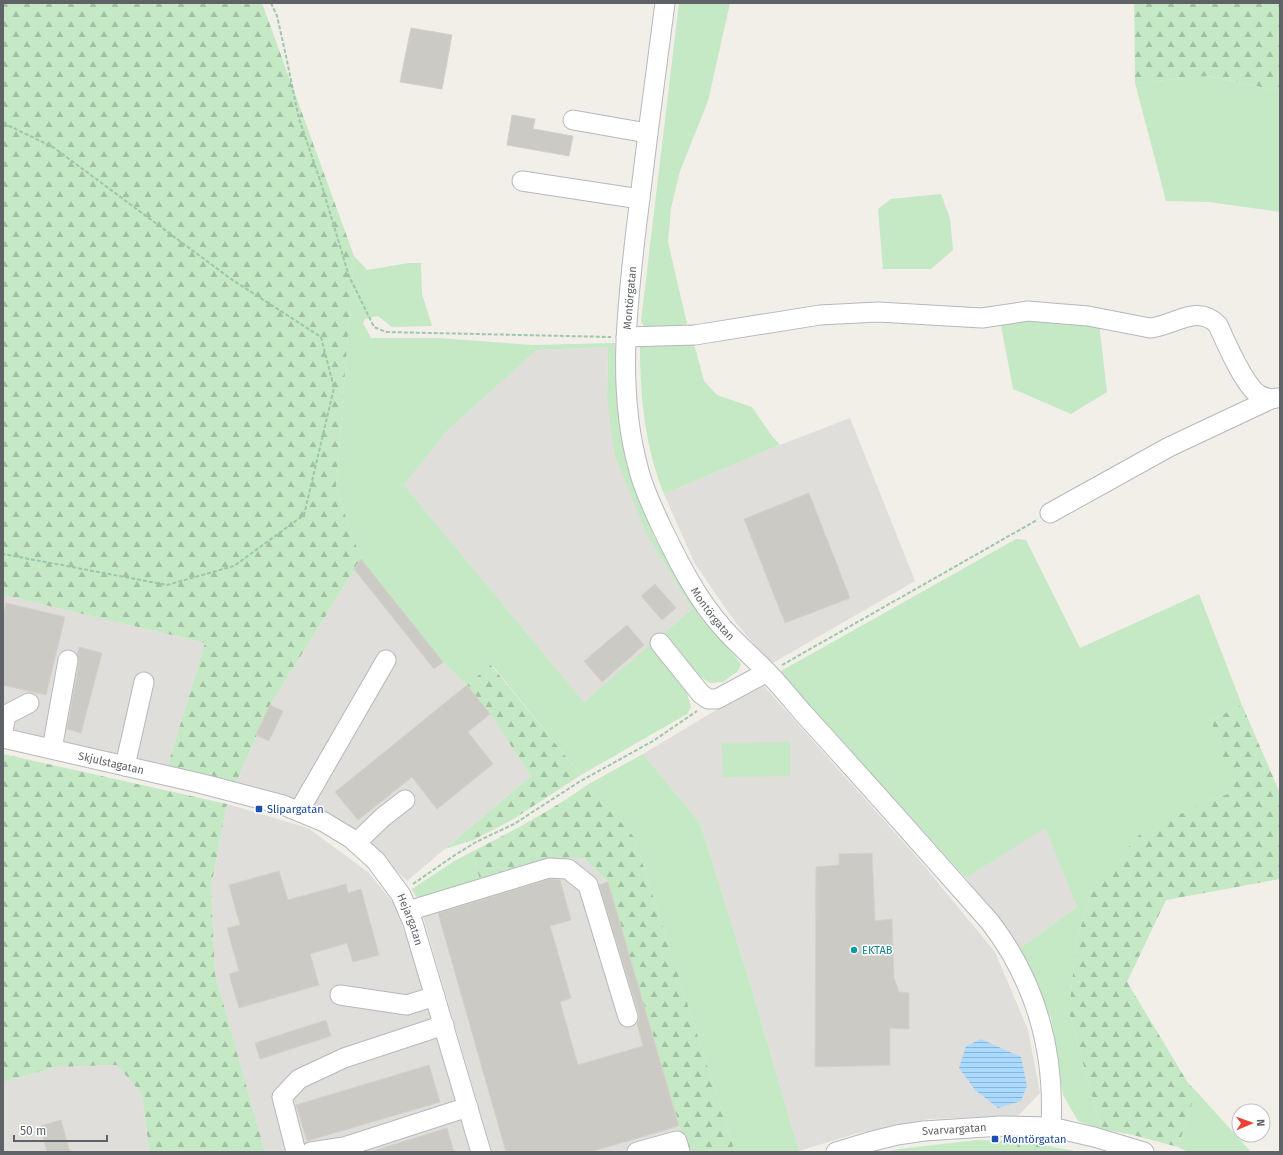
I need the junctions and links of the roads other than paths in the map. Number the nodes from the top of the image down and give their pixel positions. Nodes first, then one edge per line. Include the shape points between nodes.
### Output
1 (665, 3) edge
2 (573, 120) dead end
3 (647, 133) junction
4 (522, 181) dead end
5 (640, 199) junction
6 (626, 337) junction
7 (1275, 398) edge
8 (1050, 513) road end
9 (660, 643) dead end
10 (68, 660) dead end
11 (386, 660) dead end
12 (767, 672) junction
13 (144, 682) dead end
14 (29, 703) dead end
15 (3, 731) edge
16 (3, 738) edge
17 (52, 749) junction
18 (125, 766) junction
19 (219, 788) joint
20 (405, 800) dead end
21 (299, 811) junction
22 (356, 842) junction
23 (408, 912) junction
24 (340, 995) dead end
25 (435, 996) junction
26 (628, 1017) dead end
27 (444, 1026) junction
28 (468, 1107) junction
29 (1051, 1127) junction
30 (296, 1152) edge
31 (311, 1152) edge
32 (482, 1152) edge
33 (637, 1152) edge
34 (680, 1152) edge
35 (836, 1152) edge
36 (1144, 1152) edge

1 - 3 street, Montörgatan
2 - 3 street
3 - 5 street, Montörgatan
4 - 5 street
5 - 6 street, Montörgatan
6 - 7 street via 695,335 851,312 982,318 1044,312 1088,316 1150,328 1194,315 1213,320 1218,326 1253,390 1260,395
6 - 12 street, Montörgatan via 630,425 638,468 650,502 688,578 704,603 723,628
7 - 8 street via 1169,447
9 - 12 street via 701,694 708,699 717,699
10 - 17 street
11 - 21 street
12 - 29 street, Montörgatan via 966,894 990,922 1015,961 1028,988 1043,1031 1051,1081
13 - 18 street
14 - 15 street via 6,716
16 - 17 street, Skjulstagatan
17 - 18 street, Skjulstagatan
18 - 19 street, Skjulstagatan
19 - 21 street, Hejargatan
20 - 22 street
21 - 22 street, Hejargatan via 324,822
22 - 23 street, Hejargatan via 376,861 399,893
23 - 25 street, Hejargatan
23 - 26 street via 549,868 568,869 588,885
24 - 25 street via 407,1005
25 - 27 street, Hejargatan
27 - 28 street, Hejargatan
27 - 30 street via 344,1058 299,1078 282,1098
28 - 31 street via 344,1147
28 - 32 street, Hejargatan
29 - 35 street, Svarvargatan via 1001,1126 924,1131 897,1135
29 - 36 street, Svarvargatan
33 - 34 street via 676,1141

